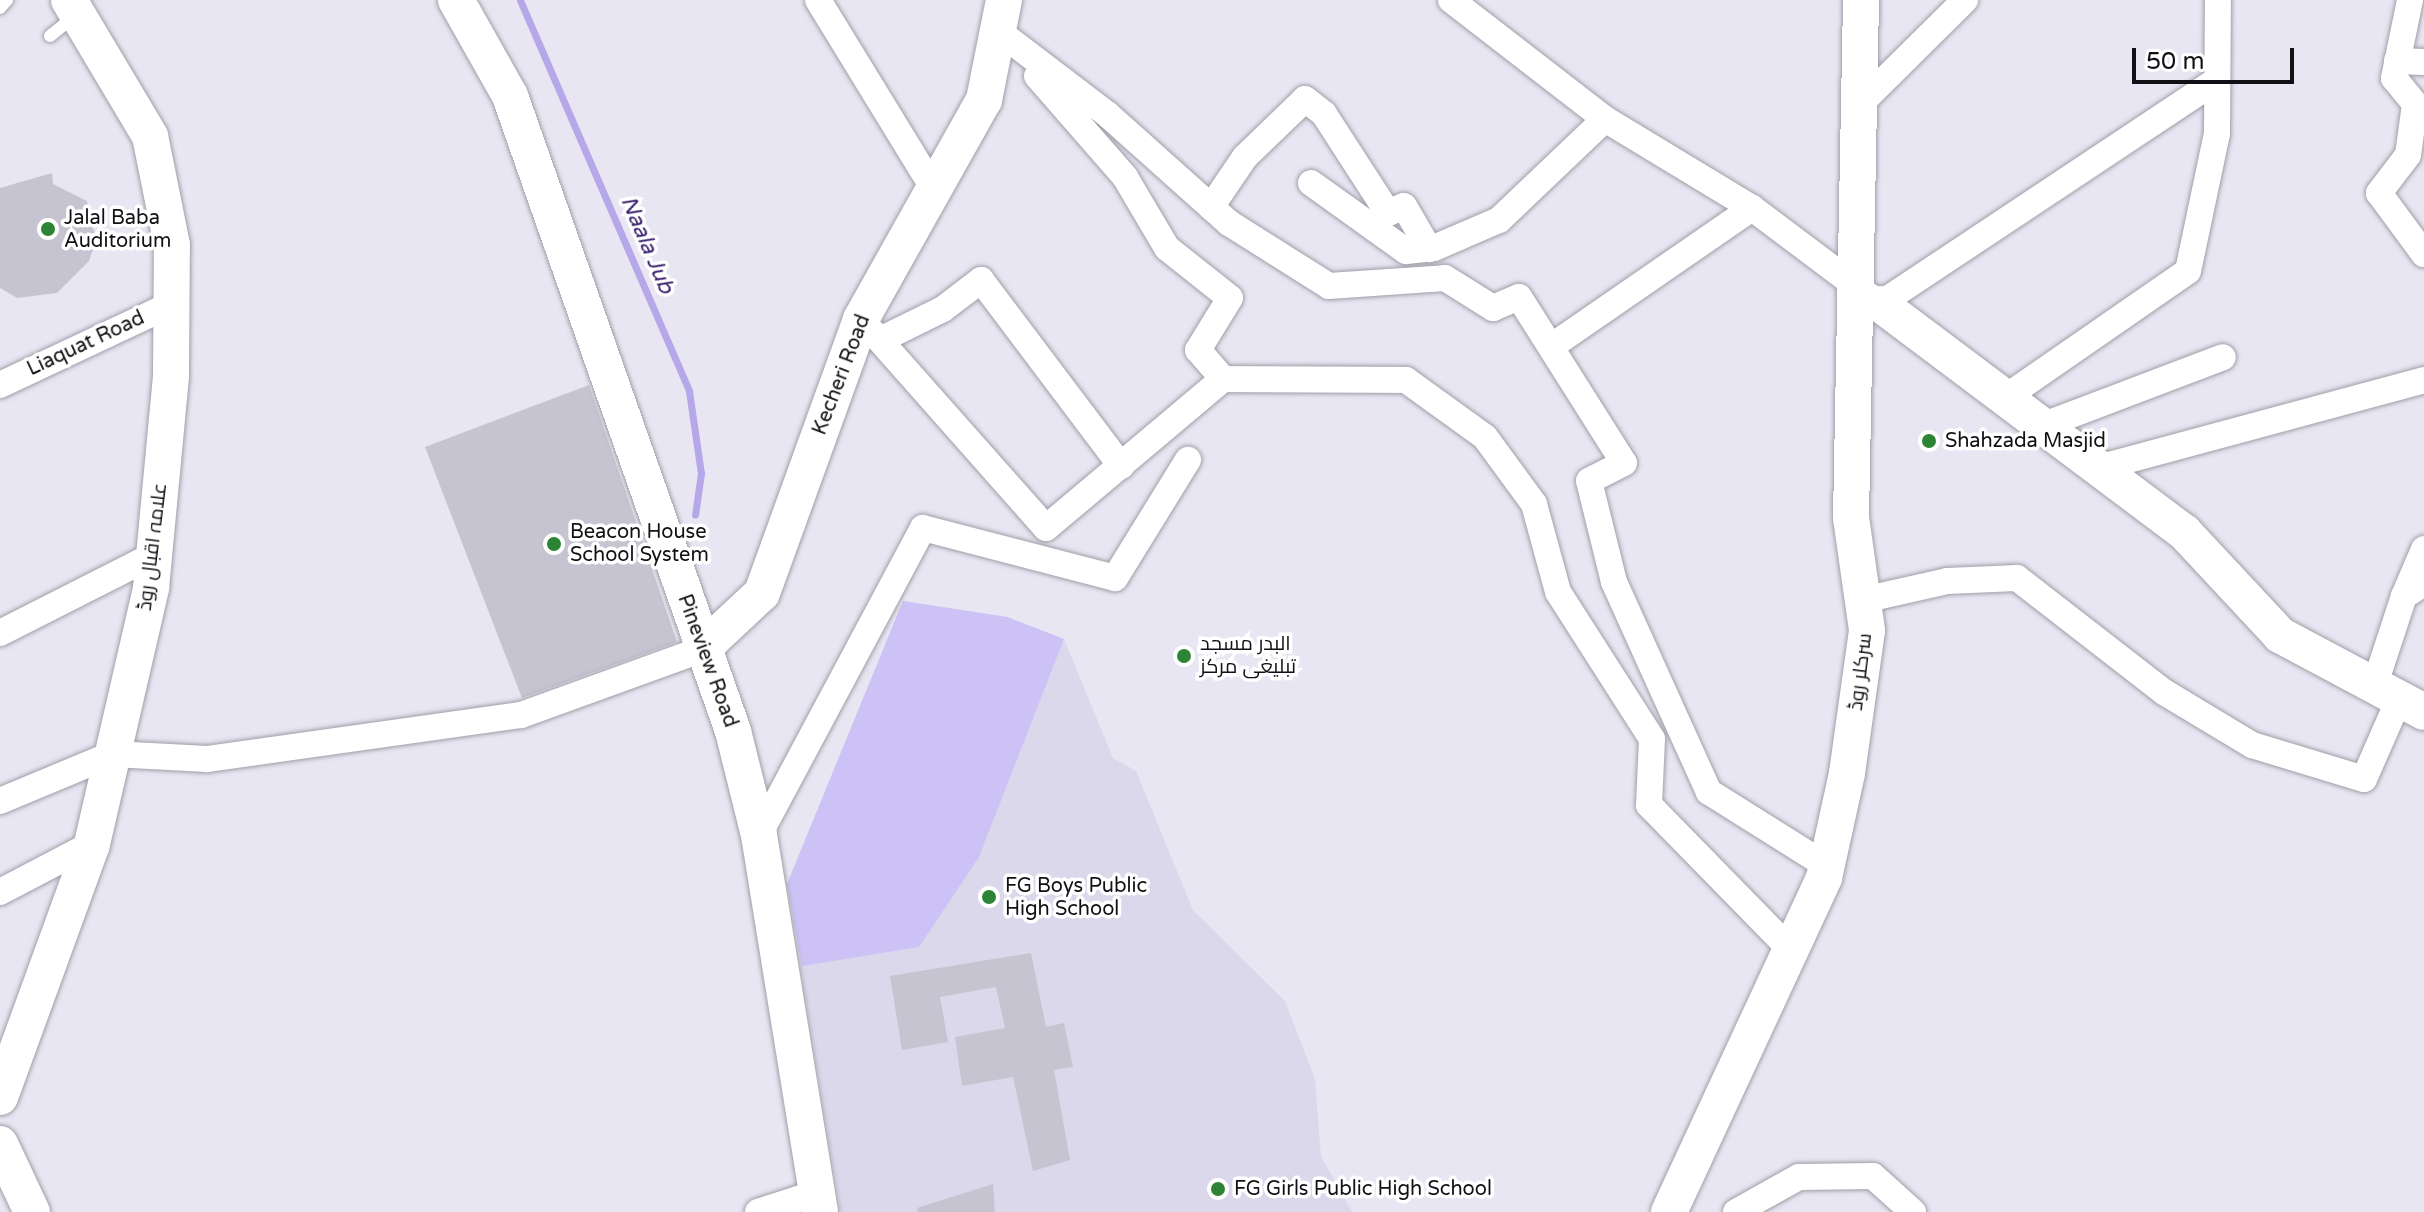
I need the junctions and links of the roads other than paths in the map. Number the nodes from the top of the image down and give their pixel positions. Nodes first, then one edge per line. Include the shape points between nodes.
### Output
1 (7, 0) edge
2 (456, 0) edge
3 (818, 0) edge
4 (1451, 0) edge
5 (1861, 0) edge
6 (1965, 0) edge
7 (2218, 0) edge
8 (74, 7) edge
9 (0, 8) edge
10 (2413, 15) edge
11 (1001, 16) edge
12 (50, 36) dead end
13 (2397, 61) junction
14 (2424, 62) edge
15 (2213, 83) junction
16 (1862, 102) junction
17 (2420, 105) edge
18 (1605, 119) junction
19 (1311, 183) dead end
20 (934, 189) junction
21 (1211, 207) junction
22 (1752, 208) junction
23 (1429, 249) junction
24 (2424, 254) edge
25 (1869, 295) junction
26 (172, 304) junction
27 (870, 330) junction
28 (1552, 346) junction
29 (2223, 357) dead end
30 (1223, 379) junction
31 (2424, 380) edge
32 (0, 385) edge
33 (2006, 397) junction
34 (2047, 424) junction
35 (1188, 460) dead end
36 (1121, 466) junction
37 (2102, 467) junction
38 (2424, 549) edge
39 (154, 555) junction
40 (2414, 589) edge
41 (1863, 600) junction
42 (0, 633) edge
43 (701, 650) junction
44 (2400, 697) edge
45 (113, 754) junction
46 (0, 801) edge
47 (759, 835) junction
48 (92, 844) junction
49 (1827, 866) junction
50 (0, 892) edge
51 (1792, 951) junction
52 (0, 1097) edge
53 (0, 1144) edge
54 (818, 1203) edge
55 (32, 1212) edge
56 (758, 1212) edge
57 (1669, 1212) edge
58 (1736, 1212) edge
59 (1913, 1212) edge

1 - 9 lane
2 - 43 street, Pineview Road via 510,96
3 - 20 street
4 - 18 street
5 - 16 street, سرکلر روڈ
6 - 16 street
7 - 15 street
8 - 12 lane
8 - 26 street, علامہ اقبال روڈ via 150,136 172,245
10 - 13 street
11 - 20 street, Kecheri Road via 984,100
11 - 21 street
11 - 30 street via 1125,177 1167,248 1230,298 1198,350
13 - 14 street
13 - 17 street via 2394,78
15 - 25 street
15 - 33 street via 2217,133 2188,271
16 - 25 street, سرکلر روڈ
17 - 24 street via 2408,155 2379,193
18 - 22 street
18 - 23 street via 1499,220
19 - 23 street via 1406,251
20 - 27 street, Kecheri Road
21 - 23 street via 1245,157 1305,99 1324,114 1388,213 1404,206
21 - 28 street via 1329,286 1445,278 1493,308 1519,297
22 - 25 street
22 - 28 street
25 - 33 street
25 - 41 street, سرکلر روڈ via 1851,517
26 - 32 street, Liaquat Road
26 - 39 street, علامہ اقبال روڈ
27 - 36 street via 943,309 981,280
27 - 36 street via 1046,528
27 - 43 street, Kecheri Road via 762,593
28 - 49 street via 1624,463 1589,481 1614,582 1709,792
29 - 34 street
30 - 36 street
30 - 51 street via 1406,380 1485,437 1534,504 1558,592 1652,739 1649,805
31 - 37 street
33 - 34 street
34 - 37 street
35 - 47 street via 1115,578 923,528
37 - 44 street via 2184,532 2280,635
38 - 40 street
39 - 42 street
39 - 45 street, علامہ اقبال روڈ
40 - 44 street
41 - 44 street via 1947,581 2017,578 2164,692 2252,745 2364,779
41 - 49 street, سرکلر روڈ via 1867,630
43 - 45 street via 521,715 207,759
43 - 47 street, Pineview Road via 733,731
45 - 46 street
45 - 48 street, علامہ اقبال روڈ
47 - 54 street, Pineview Road
48 - 50 street
48 - 52 street, علامہ اقبال روڈ
49 - 51 street, سرکلر روڈ
51 - 57 street, سرکلر روڈ
53 - 55 street
54 - 56 street
58 - 59 street via 1799,1177 1873,1176

